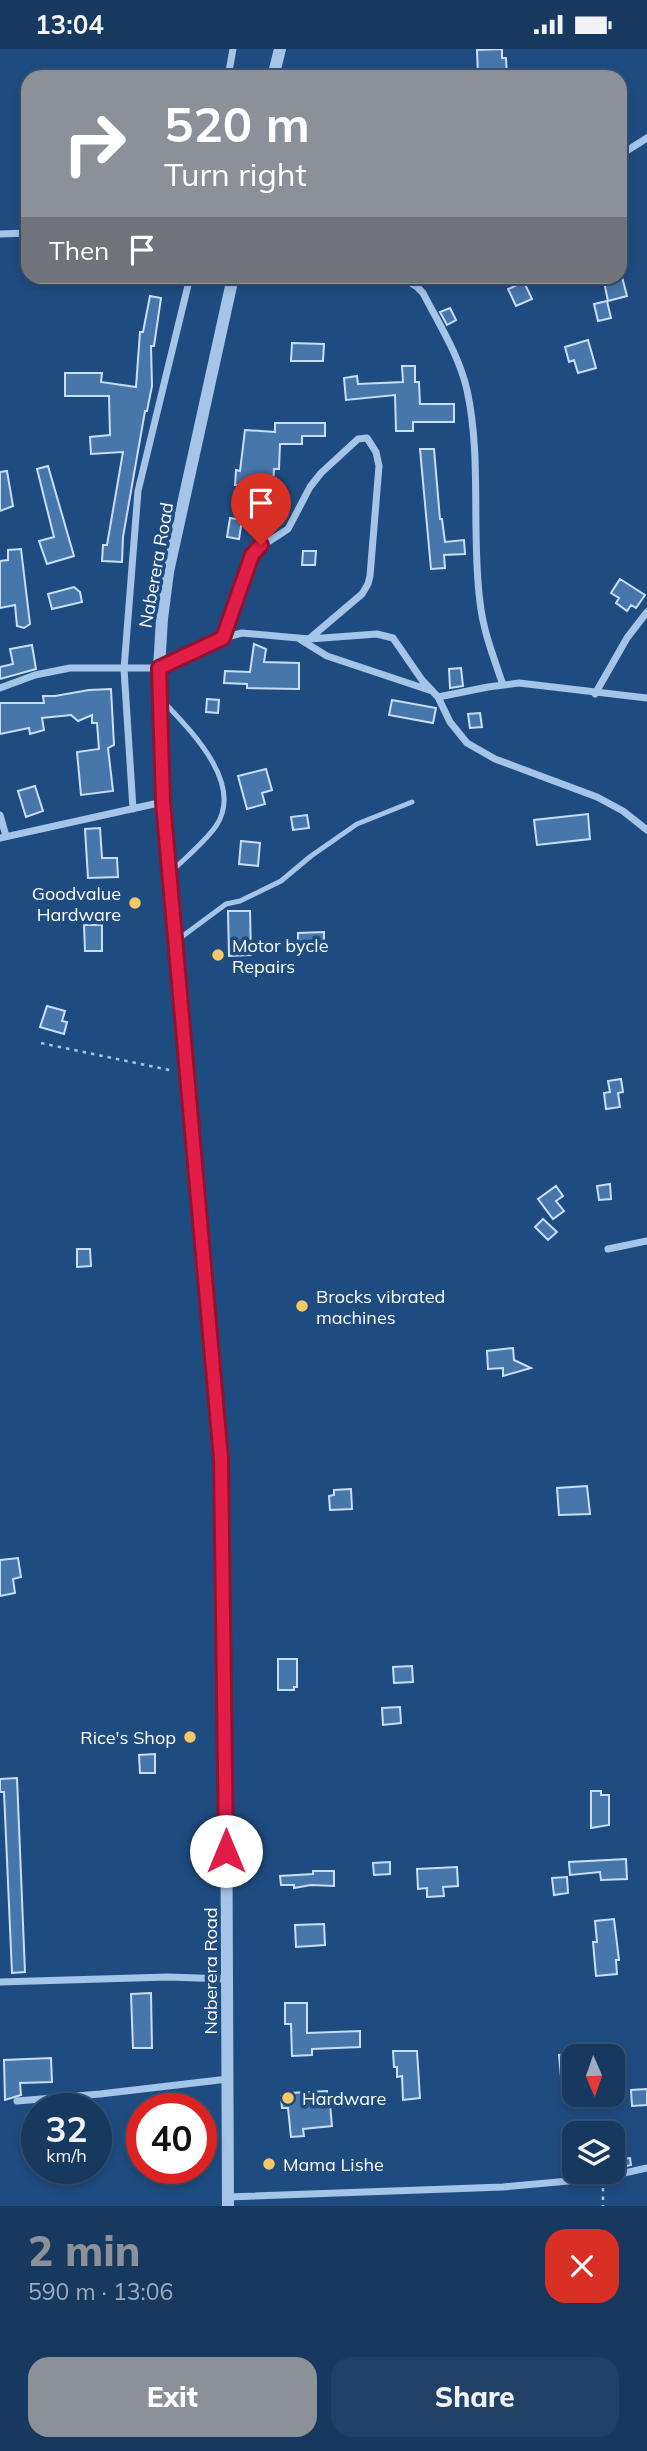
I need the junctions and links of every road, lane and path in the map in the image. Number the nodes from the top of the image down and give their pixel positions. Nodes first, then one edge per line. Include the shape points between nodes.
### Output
1 (233, 49) edge
2 (280, 49) edge
3 (229, 70) edge
4 (275, 70) edge
5 (647, 138) edge
6 (627, 151) edge
7 (21, 233) edge
8 (0, 234) edge
9 (188, 284) edge
10 (231, 284) edge
11 (414, 284) edge
12 (647, 612) edge
13 (223, 638) junction
14 (297, 638) junction
15 (309, 639) junction
16 (159, 668) junction
17 (124, 669) junction
18 (503, 685) junction
19 (0, 688) edge
20 (436, 694) junction
21 (595, 694) junction
22 (160, 697) junction
23 (647, 698) edge
24 (163, 802) junction
25 (412, 802) dead end
26 (133, 809) junction
27 (0, 815) edge
28 (647, 830) edge
29 (3, 837) edge
30 (170, 873) junction
31 (176, 941) junction
32 (41, 1043) dead end
33 (188, 1074) junction
34 (647, 1241) edge
35 (608, 1249) dead end
36 (227, 1979) junction
37 (0, 1982) edge
38 (228, 2078) junction
39 (17, 2101) dead end
40 (647, 2168) edge
41 (625, 2173) edge
42 (562, 2182) edge
43 (602, 2184) edge
44 (228, 2202) edge
45 (603, 2206) edge

1 - 3 street
2 - 4 street
5 - 6 street
7 - 8 street
9 - 17 street via 138,491
10 - 16 street, Naberera Road via 168,572
11 - 18 street via 451,348 466,387 472,422 480,603
12 - 21 street
13 - 14 street via 250,632
13 - 15 street via 254,551 288,529 320,473 358,439 367,438 379,466 370,576 362,594
13 - 16 street
14 - 15 street
14 - 20 street via 327,656
15 - 20 street via 377,634 393,638
16 - 17 street
16 - 22 street, Naberera Road
17 - 19 street via 70,668
17 - 26 street
18 - 20 street
18 - 21 street via 532,684
20 - 28 street via 457,732 481,753 597,797
21 - 23 street
22 - 24 street, Naberera Road
22 - 30 lane via 198,739 217,769 225,796 217,824
24 - 26 street
24 - 30 street, Naberera Road
25 - 31 lane via 357,824 281,881 222,907
26 - 29 street
27 - 29 street
30 - 31 street, Naberera Road
31 - 33 street, Naberera Road
32 - 33 path
33 - 36 street, Naberera Road via 221,1459
34 - 35 street
36 - 37 street
36 - 38 street, Naberera Road
38 - 39 street
38 - 44 street, Naberera Road
40 - 41 street
42 - 44 street
43 - 45 path

